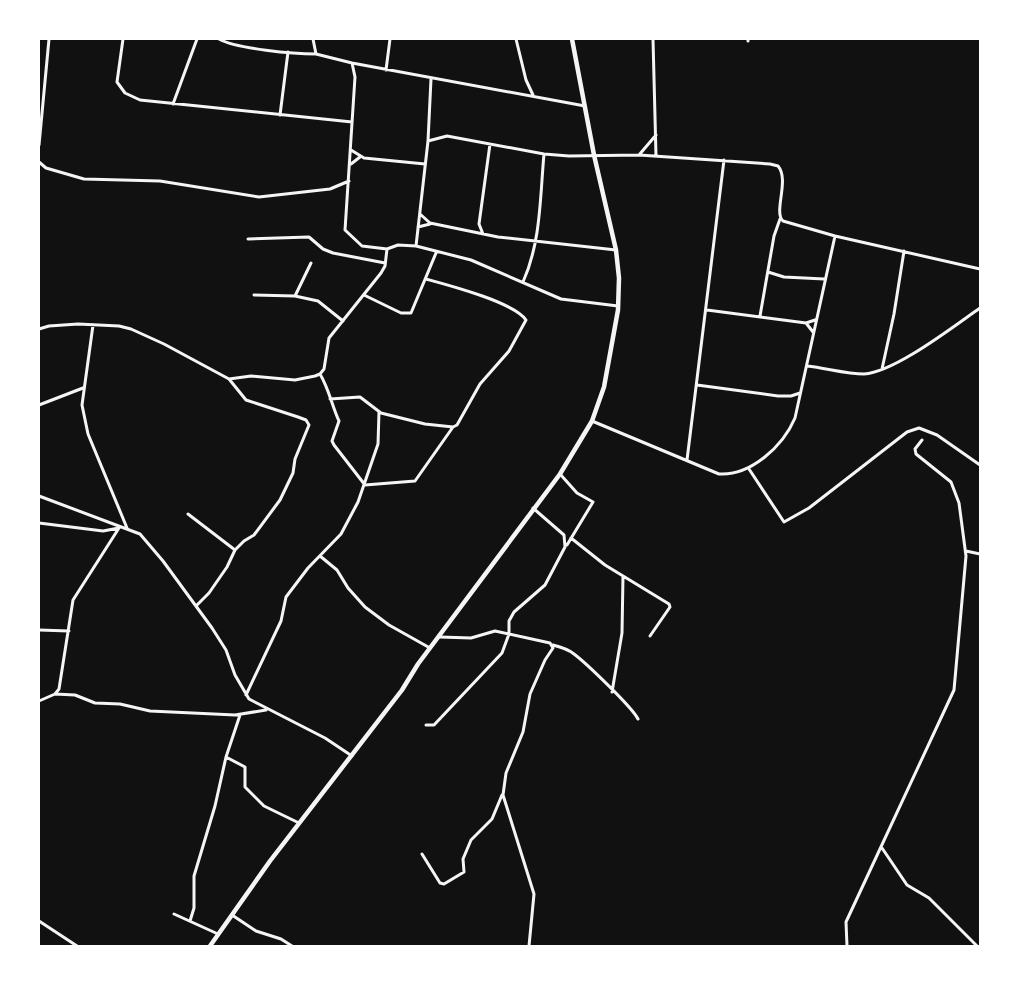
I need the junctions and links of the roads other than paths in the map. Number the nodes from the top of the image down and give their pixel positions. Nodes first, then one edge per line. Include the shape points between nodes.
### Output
1 (49, 39) edge
2 (123, 39) edge
3 (197, 39) edge
4 (219, 39) edge
5 (312, 39) edge
6 (390, 39) edge
7 (516, 39) edge
8 (572, 39) edge
9 (652, 39) edge
10 (288, 52) junction
11 (316, 54) junction
12 (352, 63) junction
13 (386, 70) junction
14 (431, 79) junction
15 (533, 96) junction
16 (173, 104) junction
17 (585, 106) junction
18 (280, 116) junction
19 (352, 122) junction
20 (656, 134) junction
21 (428, 140) junction
22 (490, 144) junction
23 (39, 145) edge
24 (351, 150) junction
25 (544, 154) junction
26 (639, 154) junction
27 (594, 155) junction
28 (656, 156) junction
29 (360, 157) junction
30 (724, 160) junction
31 (39, 162) edge
32 (350, 164) junction
33 (425, 164) junction
34 (349, 181) junction
35 (420, 214) junction
36 (780, 218) junction
37 (430, 223) junction
38 (418, 227) junction
39 (483, 234) junction
40 (835, 236) junction
41 (248, 239) dead end
42 (536, 242) junction
43 (416, 246) junction
44 (387, 249) junction
45 (616, 250) junction
46 (904, 251) junction
47 (436, 253) junction
48 (385, 263) junction
49 (311, 264) dead end
50 (980, 269) edge
51 (768, 272) junction
52 (426, 279) junction
53 (824, 279) junction
54 (523, 282) junction
55 (254, 295) dead end
56 (364, 295) junction
57 (295, 296) junction
58 (619, 306) junction
59 (980, 308) edge
60 (707, 310) junction
61 (760, 316) junction
62 (815, 320) junction
63 (343, 321) junction
64 (806, 324) junction
65 (93, 325) junction
66 (39, 329) edge
67 (813, 332) junction
68 (808, 366) junction
69 (882, 369) junction
70 (320, 374) junction
71 (229, 379) junction
72 (696, 385) junction
73 (84, 387) junction
74 (801, 393) junction
75 (330, 399) junction
76 (39, 405) edge
77 (379, 412) junction
78 (592, 421) junction
79 (453, 427) junction
80 (922, 440) dead end
81 (687, 460) junction
82 (980, 465) edge
83 (748, 468) junction
84 (560, 474) junction
85 (365, 485) junction
86 (39, 496) edge
87 (532, 508) junction
88 (188, 514) dead end
89 (39, 524) edge
90 (119, 528) junction
91 (127, 528) junction
92 (571, 538) junction
93 (566, 546) junction
94 (236, 550) junction
95 (966, 551) junction
96 (980, 554) edge
97 (320, 556) junction
98 (623, 576) junction
99 (197, 605) junction
100 (39, 630) edge
101 (69, 631) junction
102 (509, 634) junction
103 (650, 636) dead end
104 (440, 637) junction
105 (552, 644) junction
106 (430, 648) junction
107 (612, 692) junction
108 (55, 694) junction
109 (246, 696) junction
110 (39, 701) edge
111 (267, 710) junction
112 (240, 714) junction
113 (638, 719) dead end
114 (426, 725) dead end
115 (352, 756) junction
116 (226, 757) junction
117 (503, 795) junction
118 (299, 823) junction
119 (882, 847) junction
120 (422, 854) dead end
121 (174, 914) dead end
122 (232, 915) junction
123 (39, 921) edge
124 (190, 921) junction
125 (219, 934) junction
126 (74, 946) edge
127 (210, 946) edge
128 (292, 946) edge
129 (529, 946) edge
130 (848, 946) edge
131 (977, 946) edge

1 - 23 street
2 - 16 street via 116,78 121,91 140,100
3 - 16 street
4 - 10 street via 236,45
5 - 11 street
6 - 13 street
7 - 15 street
8 - 17 main road
9 - 20 street
10 - 11 street
10 - 18 street
11 - 12 street
12 - 13 street
12 - 19 street via 355,76
13 - 14 street
14 - 15 street
14 - 21 street
15 - 17 street
16 - 18 street
17 - 27 main road
18 - 19 street
19 - 24 street
20 - 26 street
20 - 28 street
21 - 22 street via 447,136
21 - 33 street
22 - 25 street
22 - 39 street via 479,224
24 - 29 street
24 - 32 street
25 - 27 street
25 - 42 street
26 - 27 street
26 - 28 street
27 - 45 main road
28 - 30 street
29 - 32 street
29 - 33 street
30 - 36 street via 778,166 782,174
30 - 60 street
31 - 34 street via 46,168 84,179 160,181 259,198 330,189
32 - 34 street
33 - 35 street
34 - 44 street via 345,230 362,246
35 - 37 street
35 - 38 street
36 - 40 street via 792,225
36 - 51 street
37 - 38 street
37 - 39 street
38 - 43 street
39 - 42 street
40 - 46 street
40 - 53 street
41 - 48 street via 309,237 333,253
42 - 45 street
42 - 54 street
43 - 44 street
43 - 47 street
44 - 48 street
45 - 58 main road
46 - 50 street
46 - 69 street
47 - 52 street
47 - 54 street via 471,260
48 - 56 street via 376,282
49 - 57 street
51 - 53 street via 784,277
51 - 61 street
52 - 56 street via 411,313 397,312
52 - 79 street via 475,293 526,320 509,351 480,384
53 - 62 street
54 - 58 street via 561,299
55 - 57 street
56 - 63 street
57 - 63 street via 318,301
58 - 78 main road via 604,387
59 - 69 street
60 - 61 street
60 - 72 street
61 - 64 street
62 - 64 street
62 - 67 street
63 - 70 street via 329,338 327,358
64 - 67 street
65 - 66 street
65 - 71 street via 119,326 143,333
65 - 73 street
67 - 68 street
68 - 69 street via 865,374
68 - 74 street
70 - 71 street via 295,380 257,376
70 - 75 street
71 - 94 street via 246,400 306,420 309,425 280,500 254,535
72 - 74 street via 778,396
72 - 81 street
73 - 76 street
73 - 91 street via 82,405 88,434
74 - 83 street via 790,430 777,446
75 - 77 street via 360,397
75 - 85 street via 339,422 332,441
77 - 79 street via 425,424
77 - 85 street via 378,441
78 - 81 street
78 - 84 main road
79 - 85 street via 417,480
80 - 95 street via 915,449 916,454 954,486
81 - 83 street via 719,474 730,475
82 - 83 street via 937,435 919,428 908,432 809,508 784,522
84 - 87 main road
84 - 92 street via 577,493 593,502
85 - 97 street via 341,534
86 - 90 street
87 - 93 street via 558,528 565,537
87 - 104 main road
88 - 94 street
89 - 90 street via 108,531
90 - 91 street
90 - 101 street via 73,600
91 - 99 street via 140,534
92 - 93 street
92 - 98 street via 605,566
93 - 102 street via 546,583 514,612 509,621
94 - 99 street via 209,593
95 - 96 street
95 - 119 street via 953,696
97 - 106 street via 337,570 365,607
97 - 109 street via 286,597 281,621
98 - 103 street via 670,604
98 - 107 street via 622,633
99 - 109 street via 226,650
100 - 101 street
101 - 108 street via 61,685
102 - 104 street via 495,631 471,638
102 - 105 street
102 - 114 street via 502,653 434,724
104 - 106 main road
105 - 107 street via 575,654
105 - 117 street via 530,694 523,732 506,773
106 - 115 main road
107 - 113 street
108 - 110 street
108 - 112 street via 75,695 96,703 120,704 150,711
109 - 111 street
111 - 112 street
111 - 115 street via 325,738
112 - 116 street
115 - 118 main road
116 - 118 street via 245,767 245,787 264,806
116 - 124 street via 194,876 194,907
117 - 120 street via 492,819 472,840 463,859 464,872 444,884 440,883
117 - 129 street via 534,894
118 - 122 main road
119 - 130 street via 846,922
119 - 131 street via 907,885 929,898
121 - 124 street
122 - 125 main road
122 - 128 street via 256,931
123 - 126 street
124 - 125 street
125 - 127 main road

